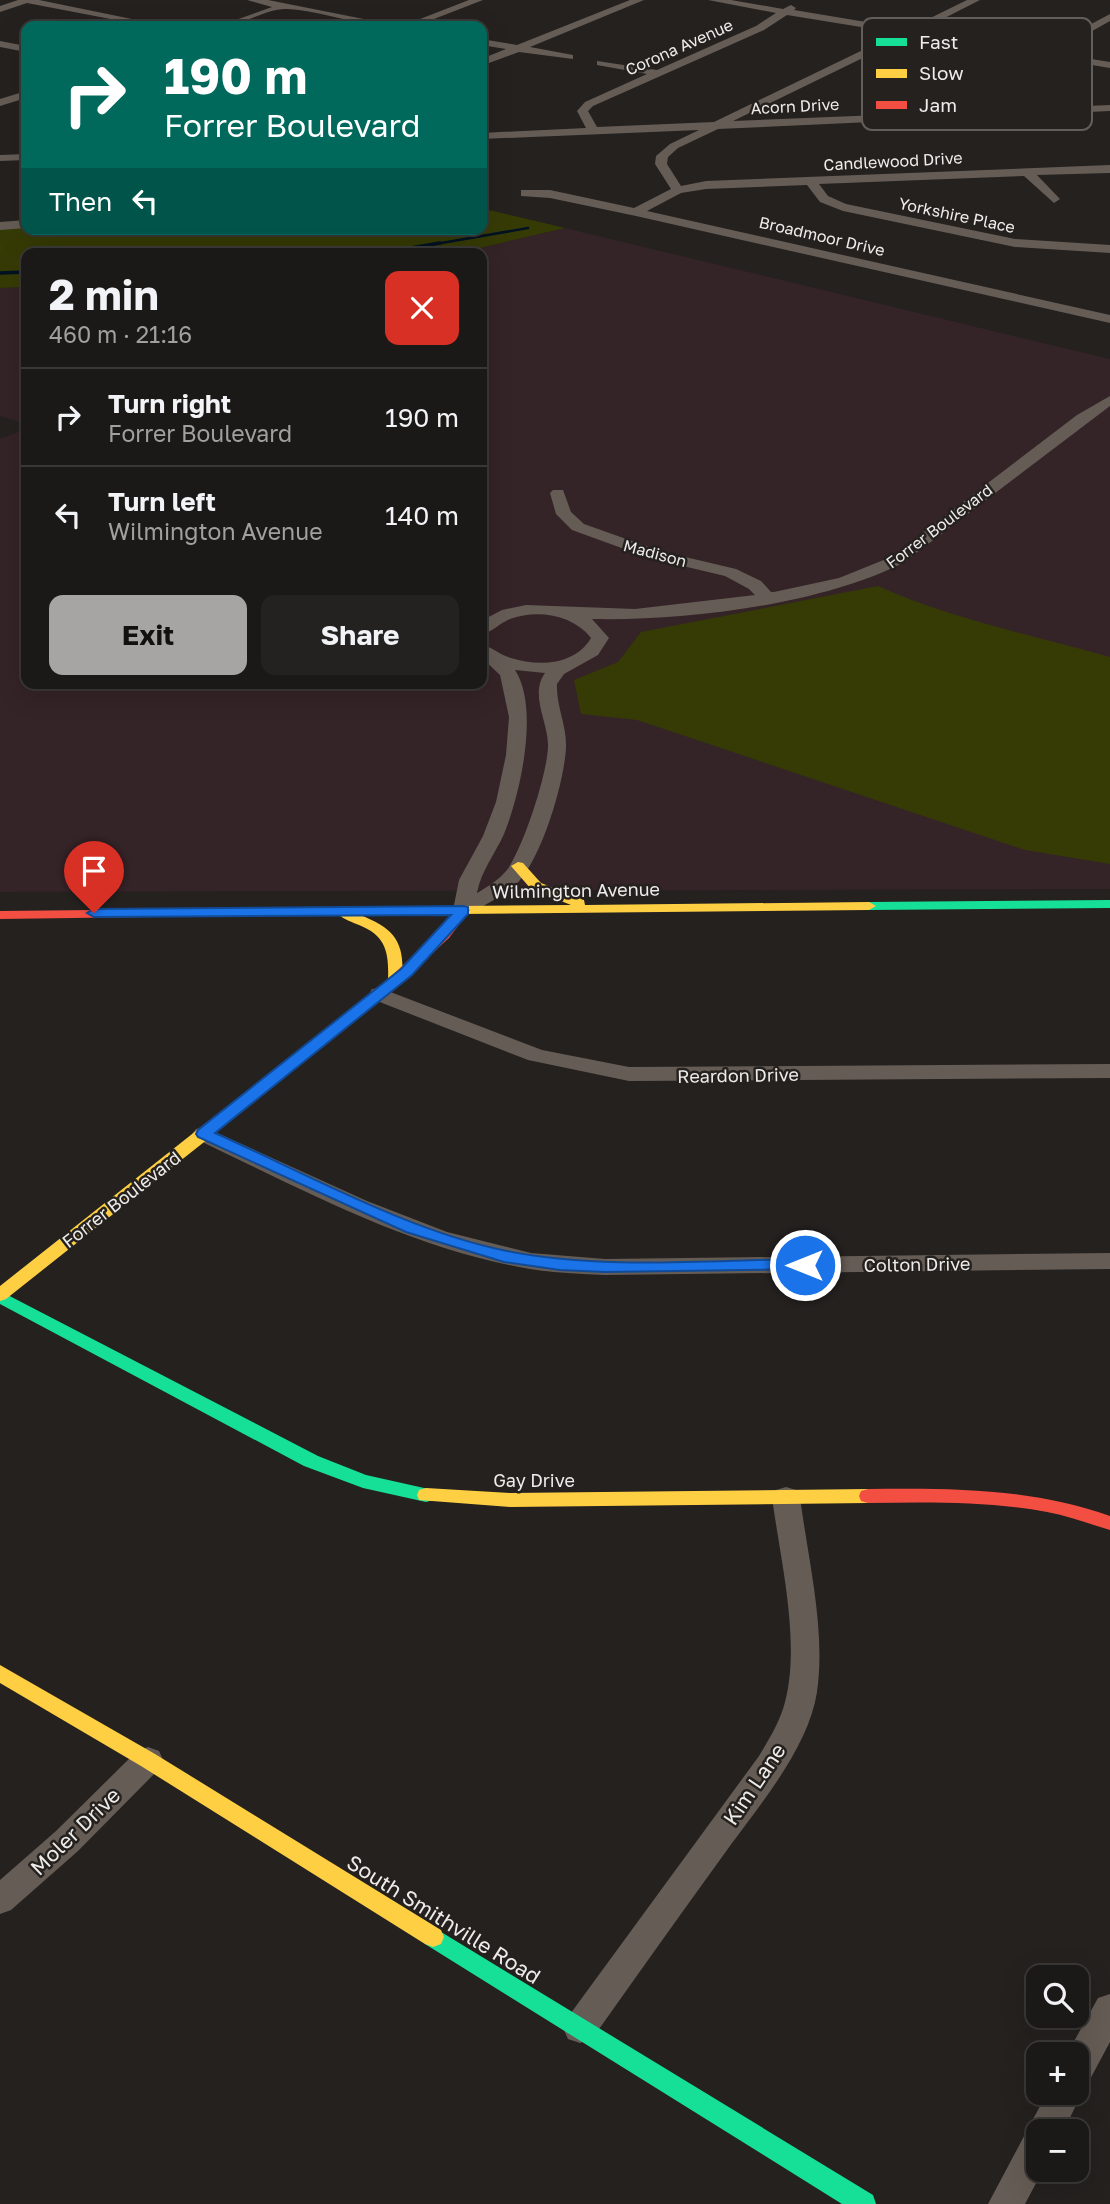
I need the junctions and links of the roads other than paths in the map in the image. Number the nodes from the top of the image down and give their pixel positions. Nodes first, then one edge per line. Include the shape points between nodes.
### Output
1 (26, 0) edge
2 (253, 0) edge
3 (300, 0) edge
4 (478, 0) edge
5 (639, 0) edge
6 (713, 0) edge
7 (975, 0) edge
8 (801, 4) dead end
9 (282, 6) junction
10 (0, 9) edge
11 (784, 12) junction
12 (1110, 17) edge
13 (938, 18) edge
14 (136, 21) edge
15 (238, 21) edge
16 (366, 21) edge
17 (421, 21) edge
18 (862, 24) edge
19 (1092, 27) edge
20 (487, 43) edge
21 (0, 44) edge
22 (519, 48) junction
23 (21, 49) edge
24 (862, 55) edge
25 (569, 57) dead end
26 (487, 61) edge
27 (1092, 62) edge
28 (601, 63) dead end
29 (1110, 65) edge
30 (658, 73) junction
31 (6, 98) edge
32 (0, 103) edge
33 (1110, 108) edge
34 (1092, 109) edge
35 (862, 119) edge
36 (718, 125) junction
37 (593, 131) junction
38 (487, 136) edge
39 (21, 157) edge
40 (0, 158) edge
41 (1110, 169) edge
42 (1026, 171) junction
43 (810, 181) junction
44 (678, 190) junction
45 (525, 193) dead end
46 (1054, 199) dead end
47 (636, 212) junction
48 (21, 225) edge
49 (0, 226) edge
50 (1110, 249) edge
51 (1110, 319) edge
52 (1110, 400) edge
53 (558, 493) dead end
54 (767, 598) junction
55 (705, 608) junction
56 (563, 613) junction
57 (487, 624) edge
58 (600, 638) junction
59 (488, 654) edge
60 (567, 665) junction
61 (518, 866) junction
62 (1110, 904) edge
63 (600, 908) junction
64 (332, 911) junction
65 (463, 911) junction
66 (0, 915) edge
67 (388, 988) junction
68 (1110, 1071) edge
69 (204, 1134) junction
70 (1110, 1261) edge
71 (0, 1296) edge
72 (786, 1497) junction
73 (1110, 1523) edge
74 (0, 1673) edge
75 (148, 1760) junction
76 (0, 1900) edge
77 (1110, 2008) edge
78 (580, 2028) junction
79 (1089, 2048) edge
80 (1026, 2166) edge
81 (864, 2204) edge
82 (1006, 2204) edge

1 - 10 street
1 - 14 street
2 - 9 street
3 - 9 street
4 - 17 street
5 - 22 street
6 - 11 street
7 - 13 street
8 - 11 street, Corona Avenue
9 - 15 street
9 - 16 street
11 - 18 street
11 - 30 street, Corona Avenue via 760,28
12 - 19 street
20 - 22 street
21 - 23 street
22 - 25 street
22 - 26 street
24 - 36 street
27 - 29 street
28 - 30 street
30 - 37 street, Corona Avenue via 584,107
31 - 32 street
33 - 34 street, Acorn Drive
35 - 36 street, Acorn Drive
36 - 37 street, Acorn Drive
36 - 44 street via 662,156
37 - 38 street, Acorn Drive
39 - 40 street
41 - 42 street, Candlewood Drive
42 - 43 street, Candlewood Drive
42 - 46 street
43 - 44 street, Candlewood Drive
43 - 50 street, Yorkshire Place via 824,199 843,207 1015,243
44 - 47 street
45 - 47 street, Broadmoor Drive
47 - 51 street, Broadmoor Drive
48 - 49 street
52 - 54 street, Forrer Boulevard via 897,560 844,584
53 - 54 street, Madison via 564,514 578,527 655,555 730,572 755,585
54 - 55 street, Forrer Boulevard
55 - 56 street, Forrer Boulevard via 601,616
55 - 58 street, Forrer Boulevard
56 - 57 street, Forrer Boulevard via 528,611
56 - 58 street, Forrer Boulevard via 593,626
58 - 60 street, Forrer Boulevard via 597,648 586,657
59 - 60 street, Forrer Boulevard via 525,667
59 - 65 street, Forrer Boulevard via 509,674 518,717 515,755 506,802 469,880
60 - 61 street, Forrer Boulevard via 550,678 546,693 557,748 548,794
61 - 63 main road via 527,880 543,889
61 - 65 street, Forrer Boulevard via 514,876
62 - 63 main road, Wilmington Avenue
63 - 65 main road, Wilmington Avenue
64 - 65 main road, Wilmington Avenue
64 - 66 main road, Wilmington Avenue
64 - 67 main road via 376,927 392,939 398,954
65 - 67 main road, Forrer Boulevard
67 - 68 street, Reardon Drive via 536,1055 629,1074
67 - 69 main road, Forrer Boulevard
69 - 70 street, Colton Drive via 412,1228 523,1260 605,1267
69 - 71 main road, Forrer Boulevard
71 - 72 main road, Gay Drive via 311,1461 365,1482 464,1499
72 - 73 main road, Gay Drive via 985,1495 1038,1502
72 - 78 street, Kim Lane via 803,1658 802,1691 793,1723 771,1765
74 - 75 main road, South Smithville Road
75 - 76 street, Moler Drive via 68,1842
75 - 78 main road, South Smithville Road
77 - 79 street
78 - 81 main road, South Smithville Road
80 - 82 street

